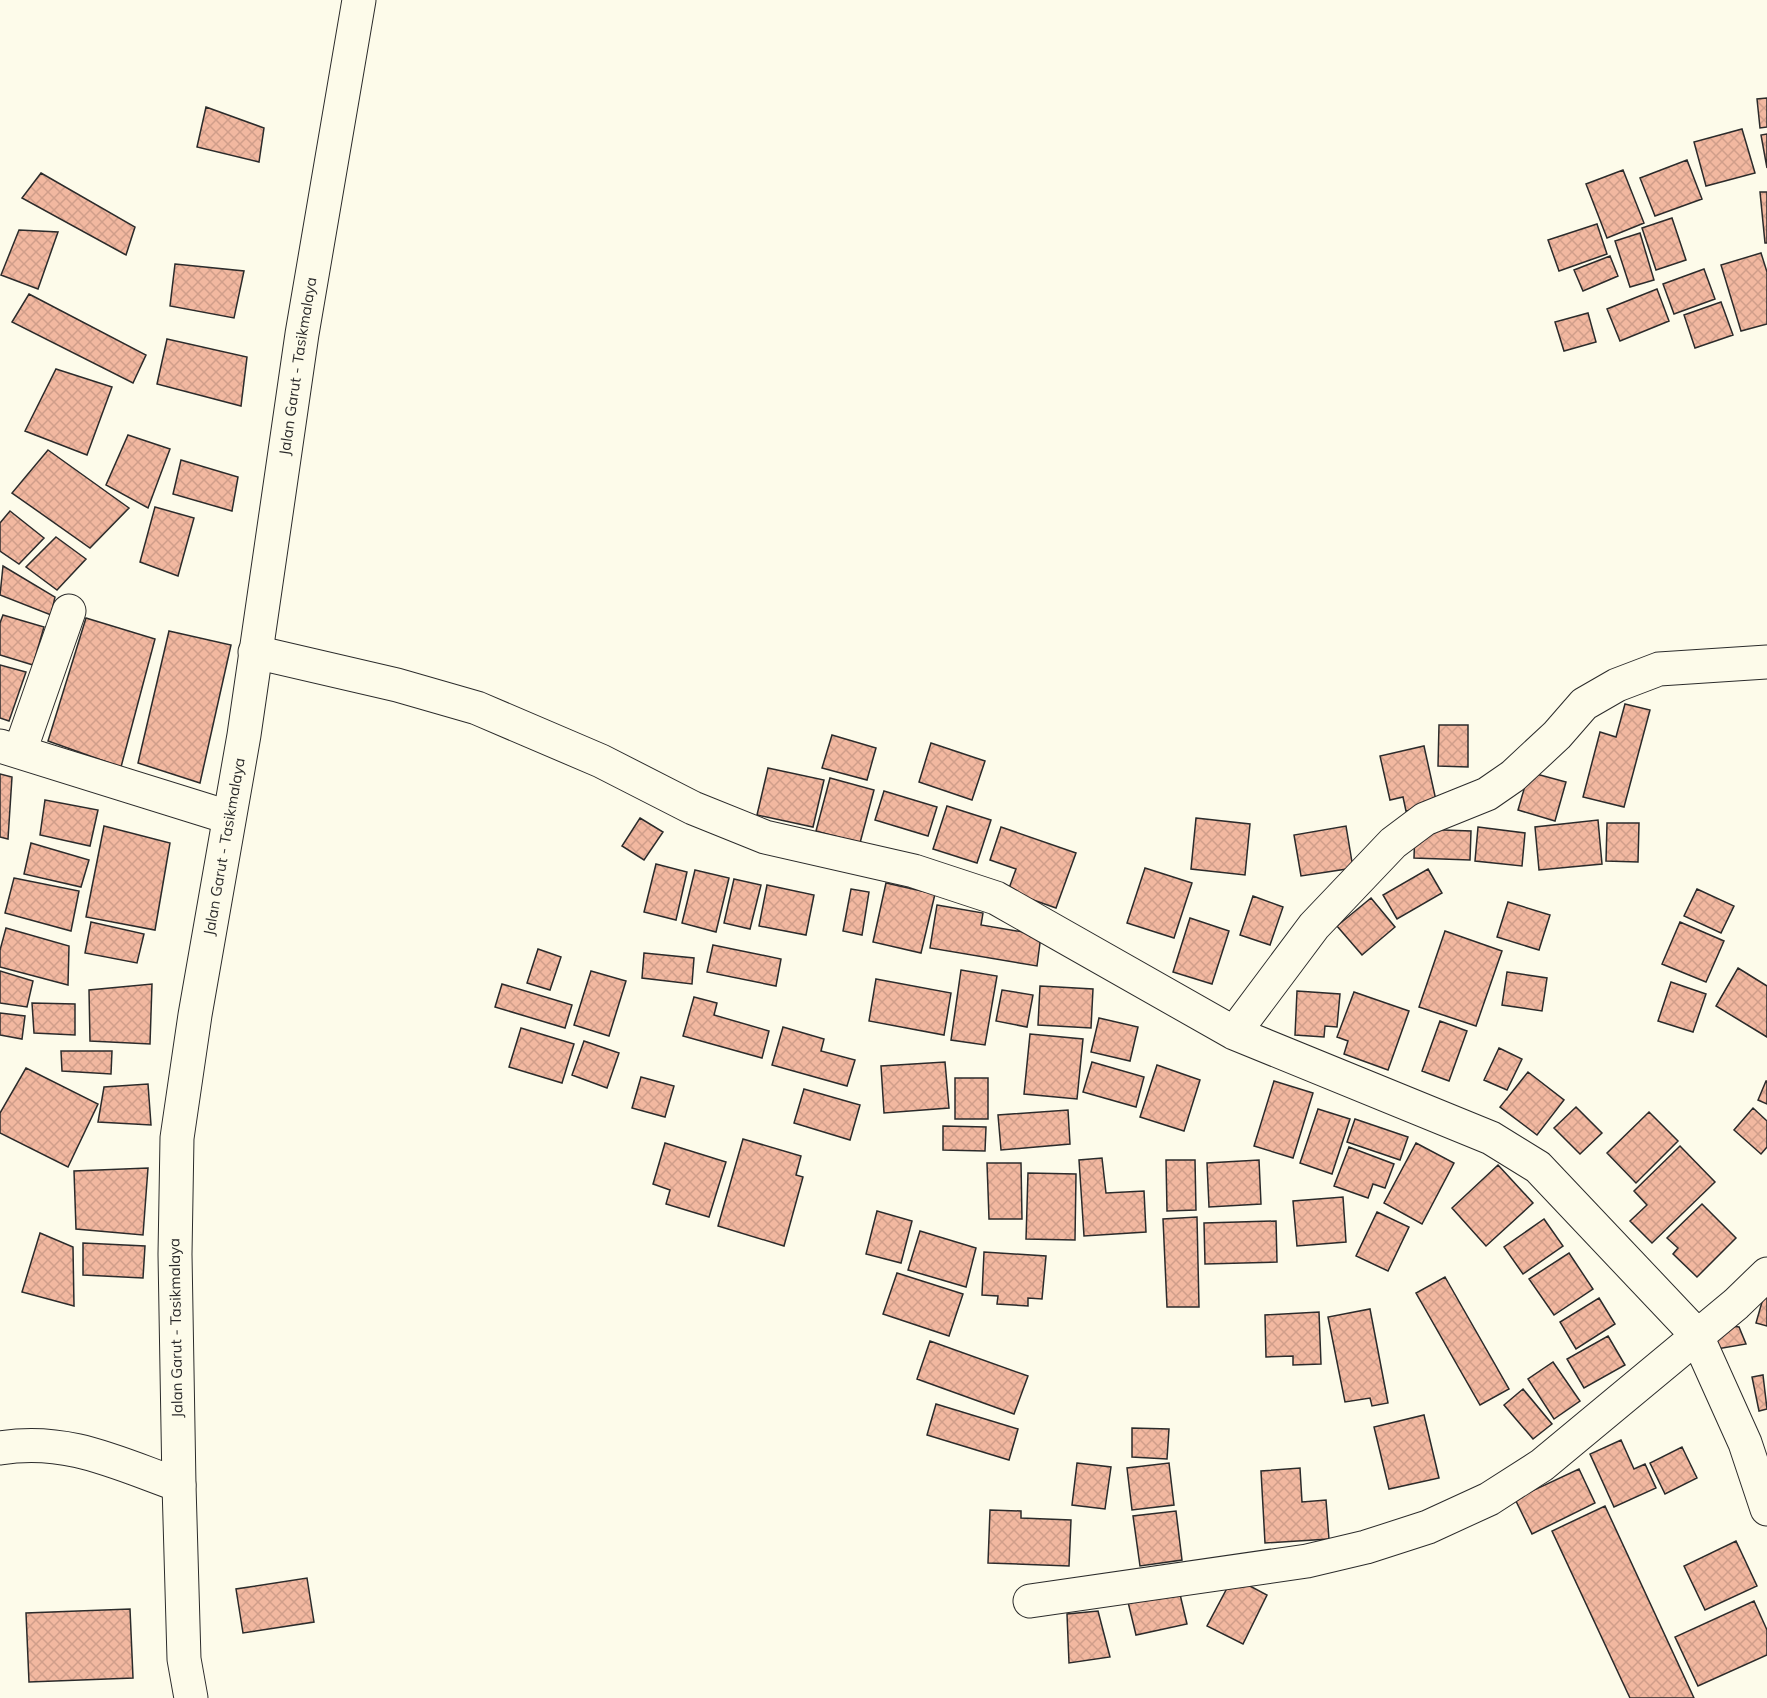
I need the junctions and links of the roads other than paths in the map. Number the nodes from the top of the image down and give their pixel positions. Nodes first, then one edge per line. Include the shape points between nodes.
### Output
1 (359, 0) edge
2 (69, 611) dead end
3 (255, 652) junction
4 (1767, 662) edge
5 (10, 748) edge
6 (228, 817) junction
7 (1234, 1033) junction
8 (1767, 1274) edge
9 (1696, 1334) junction
10 (0, 1448) edge
11 (178, 1485) junction
12 (1767, 1509) edge
13 (1030, 1601) dead end
14 (191, 1698) edge

1 - 3 street, Jalan Garut - Tasikmalaya via 302,334
2 - 5 street
3 - 6 street, Jalan Garut - Tasikmalaya
3 - 7 street via 477,708 765,837 914,871 996,898
4 - 7 street via 1659,669 1617,685 1584,704 1513,776 1487,794 1425,819 1393,843 1314,926
5 - 6 street
6 - 11 street, Jalan Garut - Tasikmalaya via 177,1138
7 - 9 street via 1491,1138 1538,1167
8 - 9 street
9 - 12 street via 1745,1443
9 - 13 street via 1542,1465 1489,1499 1428,1527 1307,1561
10 - 11 street via 19,1444 89,1452
11 - 14 street, Jalan Garut - Tasikmalaya via 184,1659

